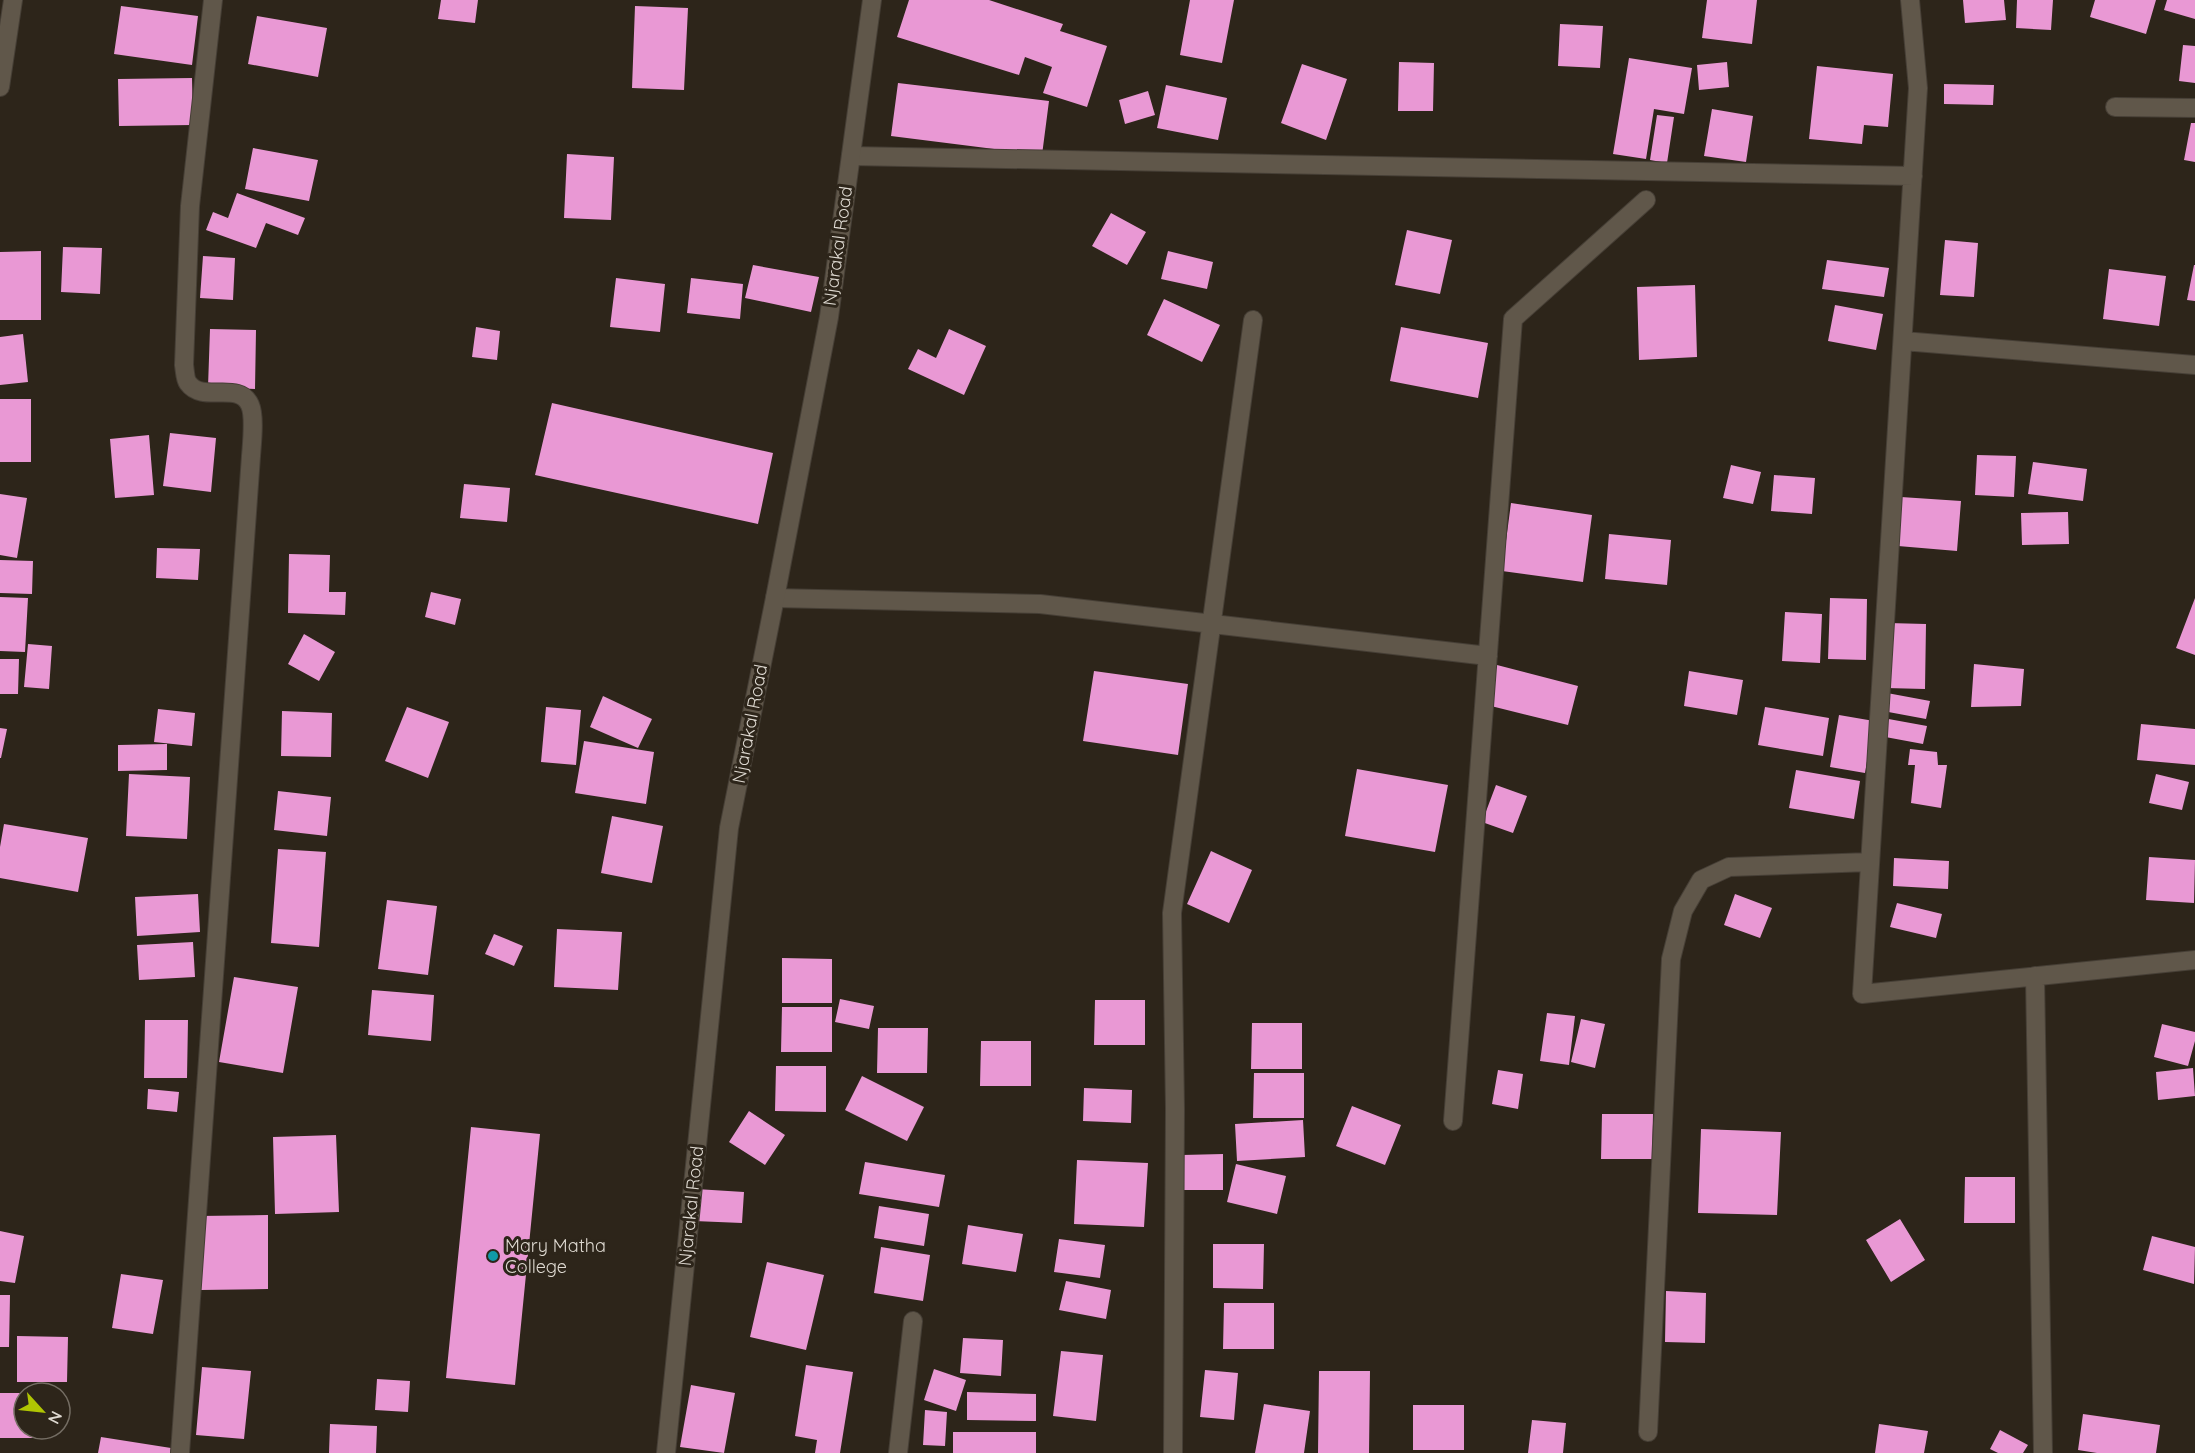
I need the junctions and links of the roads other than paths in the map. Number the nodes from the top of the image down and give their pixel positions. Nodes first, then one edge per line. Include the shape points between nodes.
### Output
1 (13, 0) edge
2 (213, 0) edge
3 (872, 0) edge
4 (1910, 0) edge
5 (0, 87) edge
6 (2115, 107) dead end
7 (2195, 108) edge
8 (851, 156) junction
9 (1913, 176) junction
10 (1646, 200) dead end
11 (1253, 320) dead end
12 (1903, 341) junction
13 (2195, 365) edge
14 (775, 598) junction
15 (1211, 624) junction
16 (1488, 656) junction
17 (1870, 862) junction
18 (2195, 960) edge
19 (2034, 976) junction
20 (1453, 1121) dead end
21 (913, 1322) dead end
22 (1648, 1431) dead end
23 (180, 1453) edge
24 (666, 1453) edge
25 (898, 1453) edge
26 (1173, 1453) edge
27 (2043, 1453) edge

1 - 5 street
2 - 23 street via 190,206 184,365 187,382 195,390 239,394 247,400 252,414
3 - 8 street, Njarakal Road
4 - 9 street via 1918,88
6 - 7 street
8 - 9 street
8 - 14 street, Njarakal Road via 829,317
9 - 12 street
10 - 16 street via 1513,319
11 - 15 street
12 - 13 street
12 - 17 street
14 - 15 street via 1040,604
14 - 24 street, Njarakal Road via 729,828
15 - 16 street
15 - 26 street via 1172,913
16 - 20 street
17 - 19 street via 1862,994
17 - 22 street via 1729,867 1701,880 1683,911 1671,959
18 - 19 street
19 - 27 street
21 - 25 street

